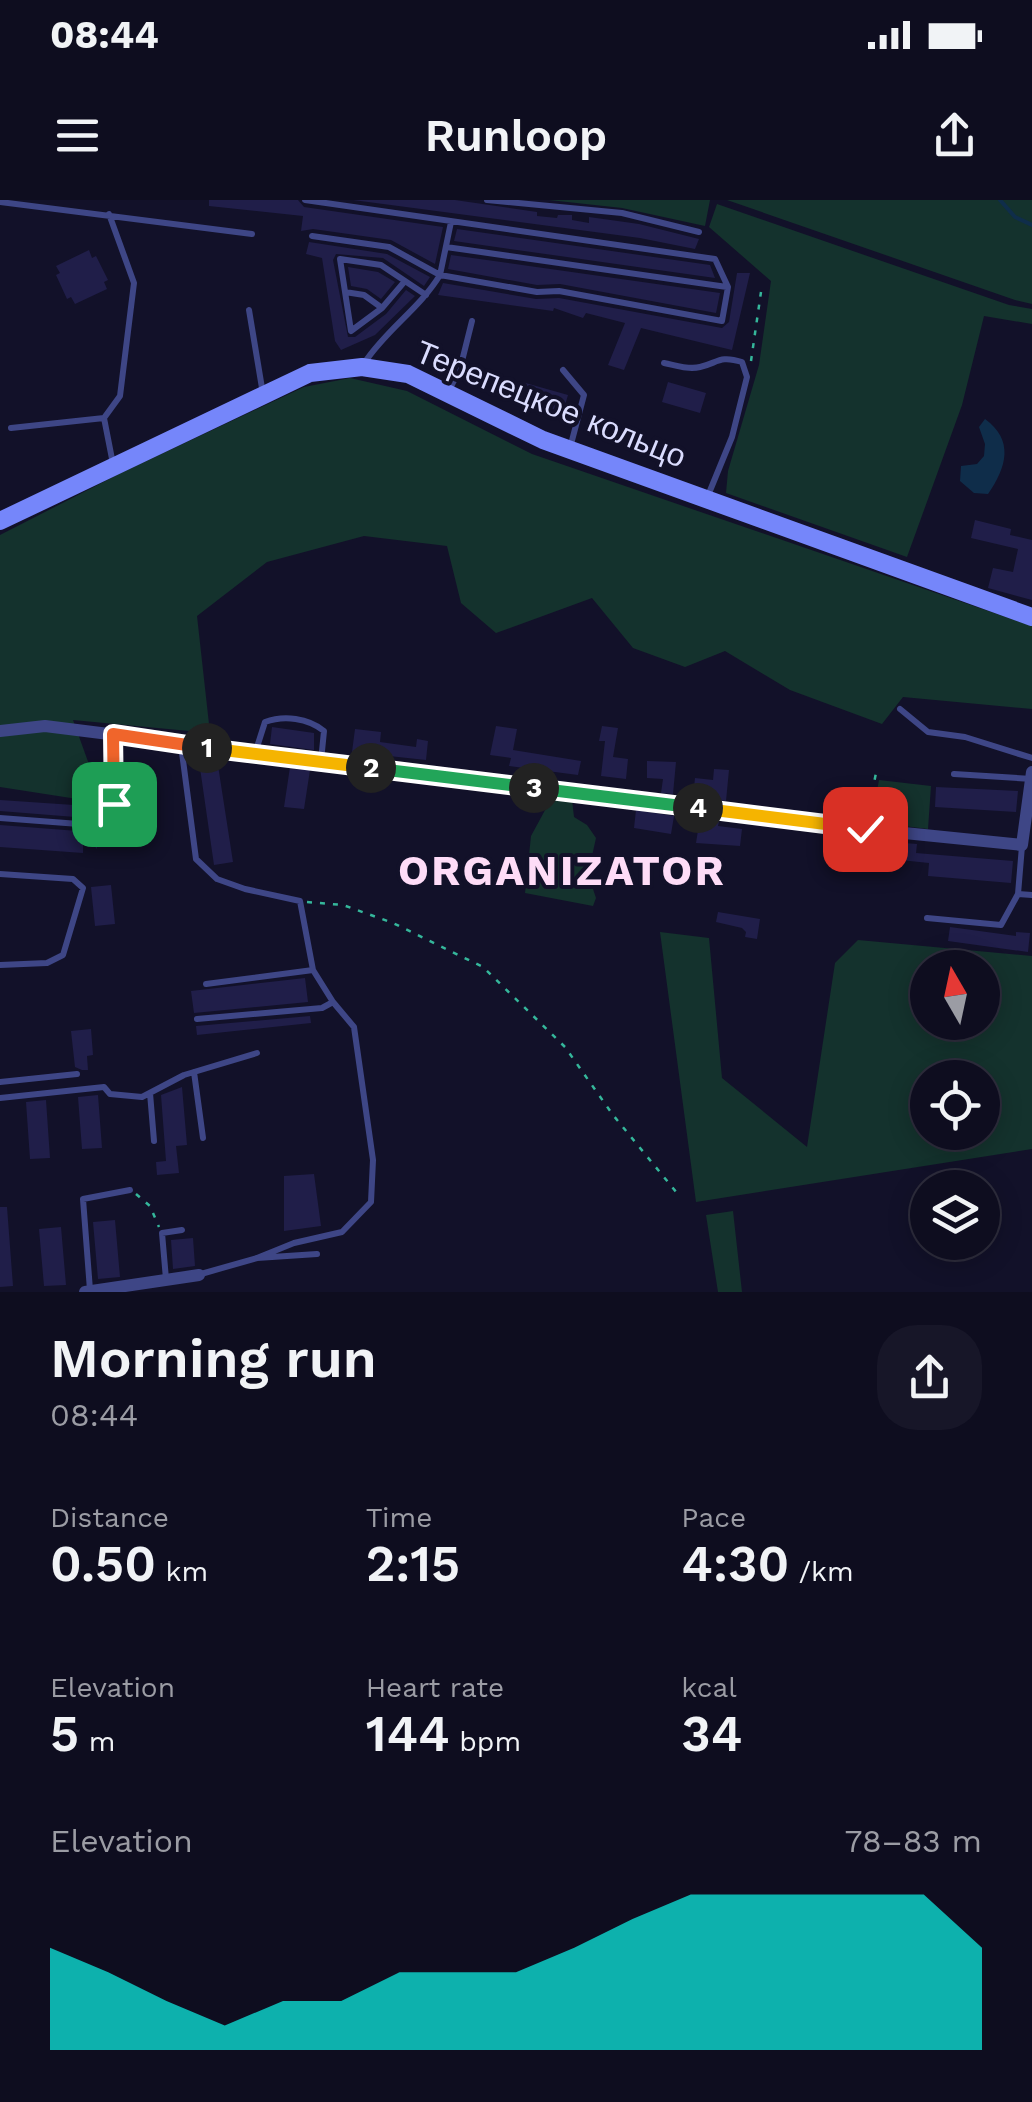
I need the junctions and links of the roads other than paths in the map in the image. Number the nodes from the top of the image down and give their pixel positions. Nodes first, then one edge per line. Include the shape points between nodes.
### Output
1 (305, 200) edge
2 (487, 200) edge
3 (0, 202) edge
4 (109, 214) junction
5 (451, 222) junction
6 (698, 232) dead end
7 (252, 234) dead end
8 (312, 236) dead end
9 (446, 247) junction
10 (440, 276) junction
11 (405, 281) junction
12 (728, 287) junction
13 (345, 292) junction
14 (426, 295) junction
15 (382, 308) junction
16 (249, 310) dead end
17 (472, 321) dead end
18 (664, 363) dead end
19 (362, 367) junction
20 (563, 370) dead end
21 (448, 393) junction
22 (263, 395) junction
23 (104, 418) junction
24 (11, 428) dead end
25 (570, 449) junction
26 (113, 465) junction
27 (707, 500) junction
28 (0, 521) edge
29 (1032, 617) edge
30 (900, 709) dead end
31 (0, 731) edge
32 (113, 734) junction
33 (181, 745) junction
34 (255, 754) junction
35 (1032, 758) edge
36 (321, 762) junction
37 (954, 774) dead end
38 (1031, 777) edge
39 (0, 818) edge
40 (79, 824) dead end
41 (104, 836) dead end
42 (1022, 845) junction
43 (0, 874) edge
44 (1018, 894) junction
45 (1032, 895) edge
46 (927, 918) dead end
47 (0, 965) edge
48 (312, 970) junction
49 (206, 984) dead end
50 (334, 1002) junction
51 (197, 1019) dead end
52 (257, 1052) dead end
53 (194, 1072) junction
54 (77, 1074) dead end
55 (0, 1082) edge
56 (150, 1093) junction
57 (0, 1098) edge
58 (202, 1138) dead end
59 (154, 1141) dead end
60 (130, 1190) road end
61 (182, 1230) dead end
62 (317, 1254) dead end
63 (258, 1258) junction
64 (199, 1275) joint
65 (160, 1285) edge
66 (114, 1291) edge
67 (87, 1292) edge

1 - 5 lane
2 - 6 lane via 622,213
3 - 4 lane
4 - 7 lane
4 - 23 lane via 134,283 120,396
5 - 9 lane
5 - 12 lane via 716,259
8 - 10 lane via 389,247
9 - 10 lane
9 - 12 lane
10 - 12 lane via 722,321
10 - 14 lane
11 - 13 lane via 381,265 340,259
11 - 14 lane
11 - 15 lane
13 - 15 lane
13 - 15 lane via 351,331
14 - 19 lane
16 - 22 lane
17 - 21 lane
18 - 27 lane via 702,367 728,358 742,362 747,377
19 - 21 street, Терепецкое кольцо via 408,374
19 - 22 street, Терепецкое кольцо via 310,373
20 - 25 lane via 584,395
21 - 25 street, Терепецкое кольцо
22 - 26 street, Терепецкое кольцо
23 - 24 lane
23 - 26 lane
25 - 27 street, Терепецкое кольцо
26 - 28 street, Терепецкое кольцо
27 - 29 street, Терепецкое кольцо
30 - 35 lane via 928,732
31 - 32 street via 46,726
32 - 33 street
32 - 41 lane via 114,804
33 - 34 street
33 - 48 lane via 196,859 218,879 245,890 300,901
34 - 36 street
34 - 36 lane via 265,722 313,722 324,731
36 - 42 street
37 - 38 lane
38 - 42 street
39 - 40 lane
42 - 44 lane
43 - 47 lane via 73,880 83,888 63,954 47,963
44 - 45 lane
44 - 46 lane via 1002,925
48 - 49 lane
48 - 50 lane
50 - 51 lane
50 - 63 lane via 354,1027 373,1160 371,1202 342,1232
52 - 53 lane
53 - 56 lane
53 - 58 lane
54 - 55 lane
56 - 57 lane via 110,1094 104,1087
56 - 59 lane
60 - 67 lane via 83,1199
61 - 65 lane via 162,1233
62 - 63 lane
63 - 64 lane
64 - 65 street
65 - 66 street
66 - 67 street

